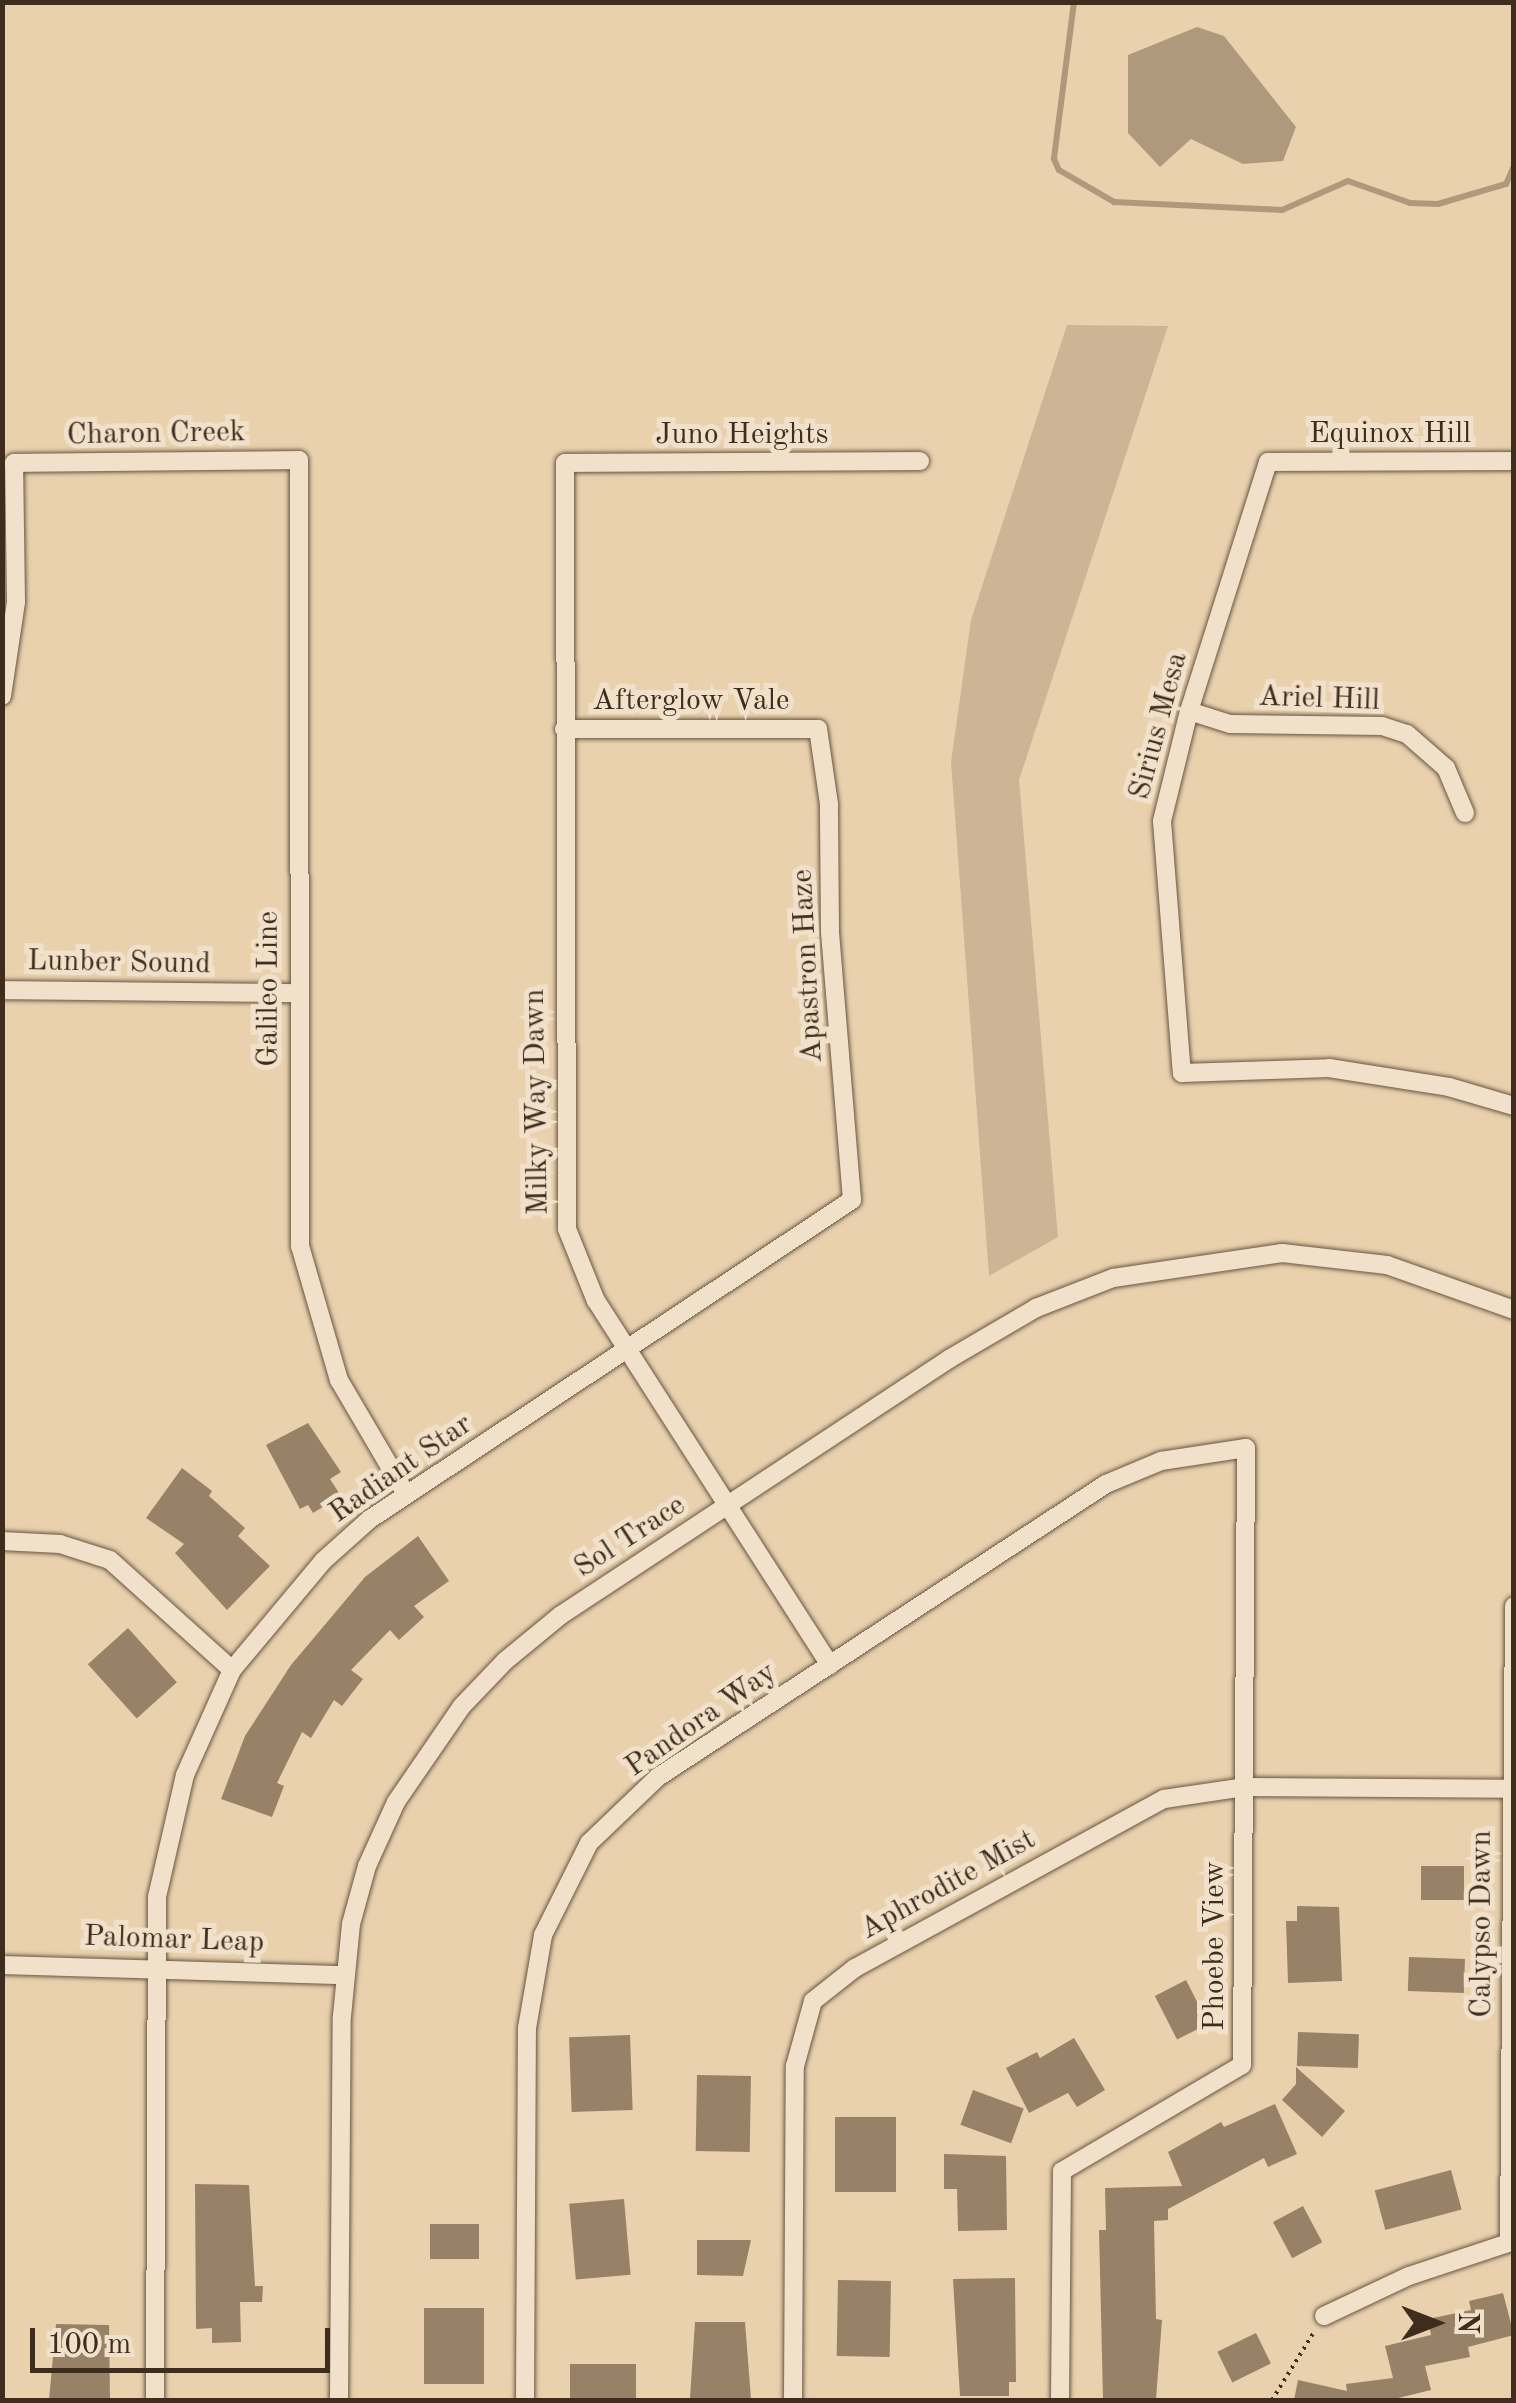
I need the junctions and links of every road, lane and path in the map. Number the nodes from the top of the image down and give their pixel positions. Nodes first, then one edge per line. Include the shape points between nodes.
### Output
1 (299, 460) joint
2 (920, 461) dead end
3 (1514, 461) edge
4 (1268, 462) joint
5 (565, 463) joint
6 (2, 696) edge
7 (1189, 712) junction
8 (564, 729) junction
9 (818, 729) joint
10 (1464, 813) dead end
11 (2, 990) edge
12 (296, 992) junction
13 (1514, 1106) edge
14 (852, 1200) joint
15 (1514, 1310) edge
16 (630, 1352) junction
17 (1246, 1448) joint
18 (406, 1494) junction
19 (730, 1506) junction
20 (2, 1541) edge
21 (1514, 1606) edge
22 (830, 1664) junction
23 (232, 1670) junction
24 (1244, 1787) junction
25 (1510, 1788) junction
26 (2, 1965) edge
27 (152, 1965) junction
28 (344, 1976) junction
29 (1511, 2242) edge
30 (1324, 2316) joint
31 (155, 2400) edge
32 (339, 2400) edge
33 (525, 2400) edge
34 (792, 2400) edge
35 (1060, 2400) edge
36 (1272, 2400) edge

1 - 6 street, Charon Creek via 14,463 16,602
1 - 12 street, Galileo Line
2 - 5 street, Juno Heights
3 - 4 street, Equinox Hill
4 - 7 street, Sirius Mesa
5 - 8 street, Milky Way Dawn
7 - 10 street, Ariel Hill via 1230,724 1382,726 1407,734 1446,768
7 - 13 street, Sirius Mesa via 1162,821 1182,1073 1330,1068 1449,1087
8 - 9 street, Afterglow Vale
8 - 16 street, Milky Way Dawn via 566,1229 596,1301
9 - 14 street, Apastron Haze via 829,804 830,930
11 - 12 street, Lunber Sound
12 - 18 street, Galileo Line via 296,1202 309,1290 352,1406
14 - 16 street, Radiant Star
15 - 19 street, Sol Trace via 1387,1266 1282,1253 1114,1278 1007,1325
16 - 18 street, Radiant Star
16 - 19 street, Milky Way Dawn
17 - 22 street, Pandora Way via 1161,1461 1106,1484
17 - 24 street, Phoebe View
18 - 23 street, Radiant Star via 323,1560
19 - 22 street, Milky Way Dawn
19 - 28 street, Sol Trace via 561,1615 462,1706 396,1802 367,1866
20 - 23 street via 60,1544 110,1560
21 - 25 street, Calypso Dawn
22 - 33 street, Pandora Way via 658,1776 589,1843 543,1935 527,2028
23 - 27 street, Radiant Star via 209,1712 174,1813
24 - 25 street, Aphrodite Mist
24 - 34 street, Aphrodite Mist via 1164,1799 1118,1820 856,1968 813,2000 795,2066
24 - 35 street, Phoebe View via 1242,2065 1062,2171
25 - 29 street, Calypso Dawn
26 - 27 street, Palomar Leap
27 - 28 street, Palomar Leap
27 - 31 street, Radiant Star
28 - 32 street, Sol Trace
29 - 30 street via 1409,2276
30 - 36 path

